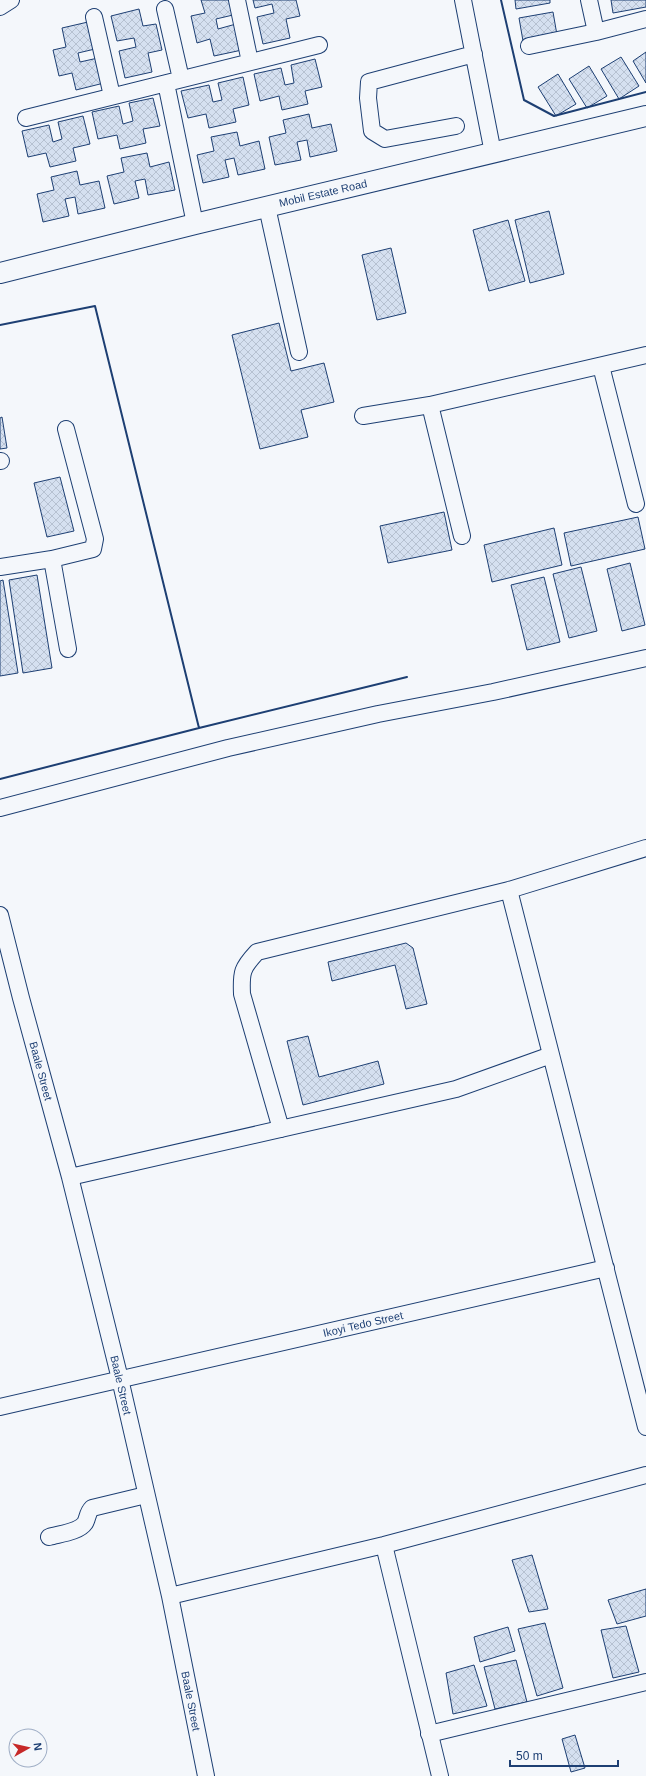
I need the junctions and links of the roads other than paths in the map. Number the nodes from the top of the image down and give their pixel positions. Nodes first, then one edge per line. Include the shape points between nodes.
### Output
1 (11, 0) edge
2 (237, 0) edge
3 (463, 0) edge
4 (589, 0) edge
5 (0, 7) edge
6 (165, 9) dead end
7 (94, 17) dead end
8 (646, 18) edge
9 (596, 32) junction
10 (319, 45) dead end
11 (529, 46) dead end
12 (474, 54) junction
13 (250, 62) junction
14 (174, 81) junction
15 (112, 96) junction
16 (646, 116) edge
17 (26, 118) dead end
18 (456, 126) dead end
19 (493, 153) junction
20 (267, 207) junction
21 (196, 224) junction
22 (0, 273) edge
23 (299, 352) dead end
24 (646, 355) edge
25 (601, 366) junction
26 (430, 404) junction
27 (364, 416) dead end
28 (66, 429) dead end
29 (636, 504) dead end
30 (462, 536) dead end
31 (52, 559) junction
32 (0, 567) edge
33 (68, 649) dead end
34 (646, 658) edge
35 (0, 808) edge
36 (646, 848) edge
37 (509, 890) junction
38 (0, 915) edge
39 (552, 1055) junction
40 (281, 1129) junction
41 (70, 1177) junction
42 (606, 1268) junction
43 (120, 1379) junction
44 (0, 1407) edge
45 (646, 1427) edge
46 (646, 1475) edge
47 (146, 1495) junction
48 (49, 1537) dead end
49 (384, 1545) junction
50 (170, 1596) junction
51 (646, 1682) edge
52 (429, 1734) junction
53 (206, 1776) edge
54 (440, 1776) edge

1 - 5 street
2 - 13 street
3 - 12 street
4 - 9 street
6 - 14 street
7 - 15 street
8 - 9 street
9 - 11 street
10 - 13 street
12 - 18 street via 369,82 372,131 385,139
12 - 19 street
13 - 14 street
14 - 15 street
14 - 21 street
15 - 17 street
16 - 19 main road, Mobil Estate Road
19 - 20 main road, Mobil Estate Road
20 - 21 main road, Mobil Estate Road
20 - 23 street
21 - 22 main road, Mobil Estate Road
24 - 25 street
25 - 26 street
25 - 29 street
26 - 27 street
26 - 30 street
28 - 31 street via 96,539 93,549
31 - 32 street
31 - 33 street
34 - 35 street via 228,748
36 - 37 street
37 - 39 street
37 - 40 street via 257,952 249,960 241,979 242,994
38 - 41 street, Baale Street via 20,998
39 - 40 street via 456,1089
39 - 42 street
40 - 41 street
41 - 43 street, Baale Street
42 - 43 street, Ikoyi Tedo Street
42 - 45 street
43 - 44 street, Ikoyi Tedo Street
43 - 47 street, Baale Street
46 - 49 street
47 - 48 street via 92,1508 80,1528
47 - 50 street, Baale Street
49 - 50 street
49 - 52 street
50 - 53 street, Baale Street
51 - 52 street
52 - 54 street

